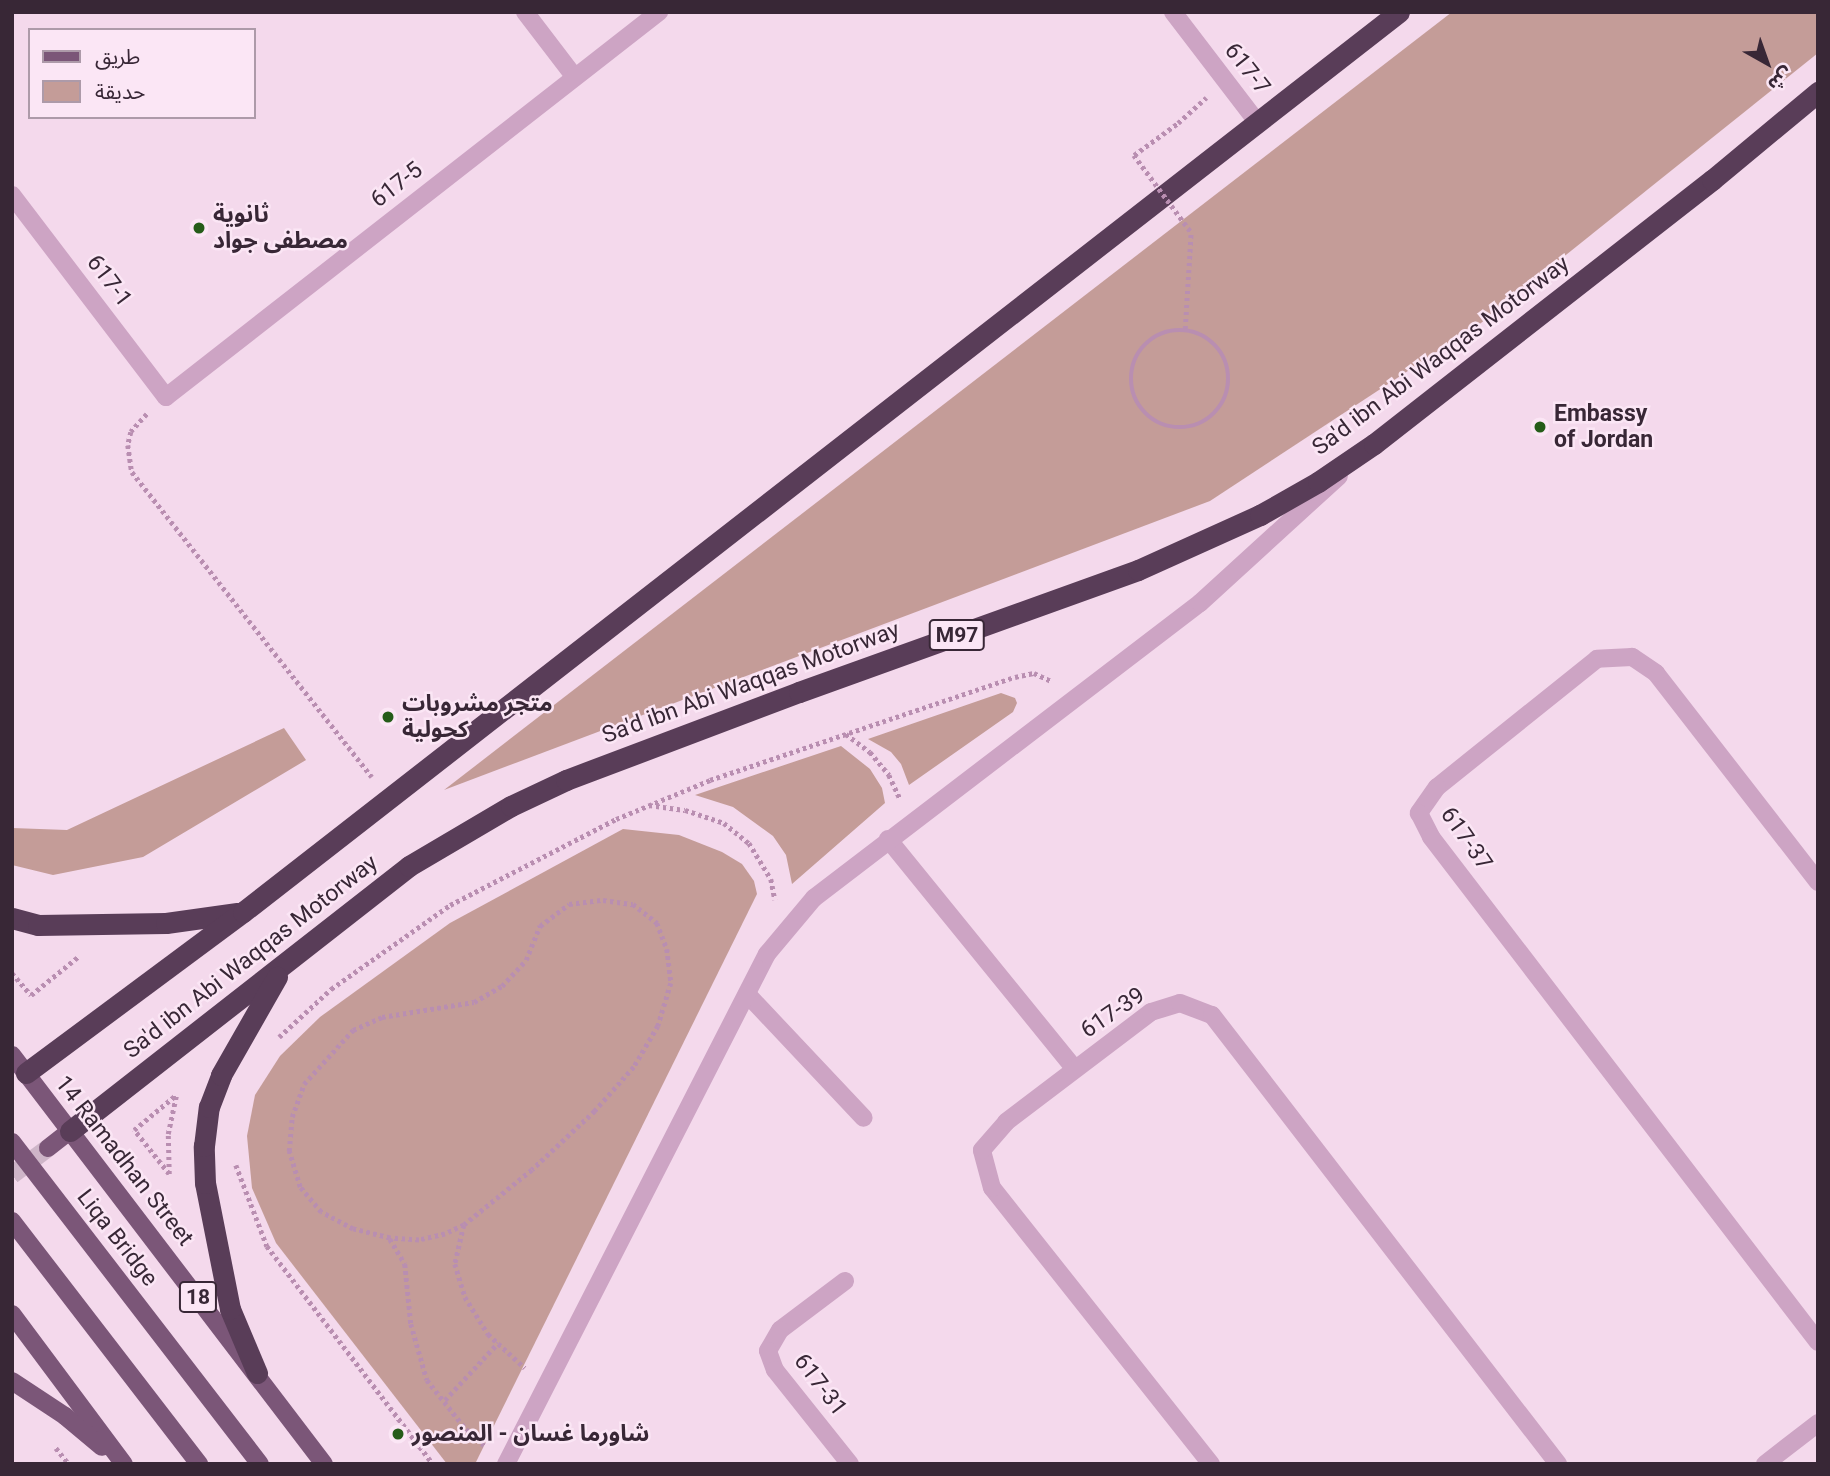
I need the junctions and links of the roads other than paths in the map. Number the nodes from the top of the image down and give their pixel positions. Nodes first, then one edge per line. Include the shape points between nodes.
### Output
1 (525, 12) edge
2 (659, 12) edge
3 (1172, 12) edge
4 (1399, 12) edge
5 (574, 76) junction
6 (1818, 92) edge
7 (1818, 99) edge
8 (1257, 122) junction
9 (1779, 126) junction
10 (12, 195) edge
11 (166, 397) joint
12 (1374, 444) junction
13 (888, 839) junction
14 (1818, 882) edge
15 (243, 912) junction
16 (12, 918) edge
17 (283, 967) junction
18 (747, 994) junction
19 (12, 1055) edge
20 (1075, 1069) junction
21 (19, 1078) edge
22 (864, 1118) dead end
23 (70, 1131) junction
24 (12, 1142) edge
25 (48, 1148) tunnel mouth
26 (12, 1221) edge
27 (845, 1280) dead end
28 (12, 1314) edge
29 (1818, 1342) edge
30 (257, 1373) junction
31 (12, 1381) edge
32 (1818, 1423) edge
33 (500, 1459) edge
34 (123, 1464) edge
35 (199, 1464) edge
36 (261, 1464) edge
37 (324, 1464) edge
38 (850, 1464) edge
39 (1211, 1464) edge
40 (1558, 1464) edge
41 (1765, 1464) edge

1 - 5 street
2 - 5 street, 617-5
3 - 8 street, 617-7
4 - 8 highway, Sa'd ibn Abi Waqqas Motorway
5 - 11 street, 617-5
6 - 9 highway, Sa'd ibn Abi Waqqas Motorway / M97
7 - 9 street
8 - 15 highway, Sa'd ibn Abi Waqqas Motorway
9 - 12 highway, Sa'd ibn Abi Waqqas Motorway / M97
10 - 11 street, 617-1
12 - 13 street via 1200,603
12 - 17 highway, Sa'd ibn Abi Waqqas Motorway / M97 via 1271,509 1200,545 566,780 409,866
13 - 18 street via 814,898 767,954
13 - 20 street
14 - 29 street, 617-37 via 1657,673 1632,657 1597,659 1437,786 1419,813 1431,837
15 - 16 highway via 166,923 38,925
15 - 21 highway, Sa'd ibn Abi Waqqas Motorway
17 - 23 highway, Sa'd ibn Abi Waqqas Motorway / M97
17 - 30 highway via 221,1075 209,1107 204,1146 205,1182 230,1309
18 - 22 street
18 - 33 street via 546,1385
19 - 21 main road, 14 Ramadhan Street / 18
20 - 39 street, 617-39 via 1006,1122 982,1150 992,1188
20 - 40 street, 617-39 via 1151,1012 1180,1003 1212,1015
21 - 23 main road, 14 Ramadhan Street / 18
23 - 25 main road
23 - 30 main road, 14 Ramadhan Street / 18
24 - 36 main road, Liqa Bridge, bridge
26 - 35 main road
27 - 38 street, 617-31 via 780,1330 768,1351 775,1370
28 - 34 main road
30 - 37 main road, 14 Ramadhan Street / 18
31 - 34 main road via 65,1416
32 - 41 street

